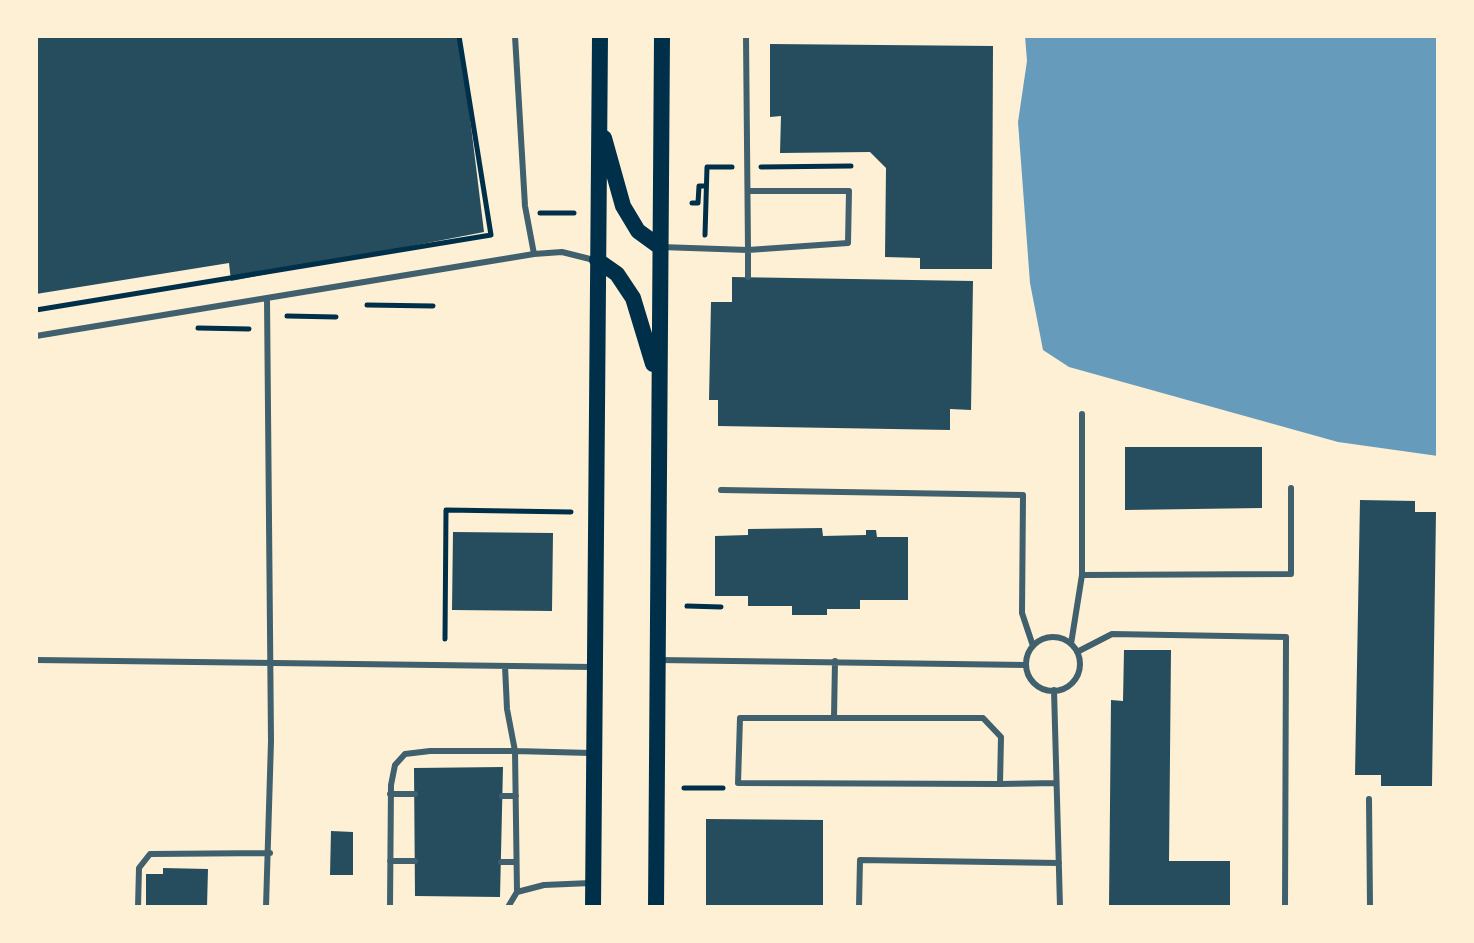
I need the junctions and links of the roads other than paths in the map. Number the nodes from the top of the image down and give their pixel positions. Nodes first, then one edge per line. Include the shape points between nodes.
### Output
1 (515, 36) edge
2 (600, 36) edge
3 (662, 36) edge
4 (746, 36) edge
5 (599, 117) junction
6 (748, 191) junction
7 (660, 247) junction
8 (748, 250) junction
9 (534, 254) junction
10 (597, 260) junction
11 (748, 277) dead end
12 (267, 299) junction
13 (36, 336) edge
14 (659, 381) junction
15 (1082, 414) dead end
16 (1291, 488) dead end
17 (721, 490) dead end
18 (1082, 575) junction
19 (1071, 644) junction
20 (1033, 646) junction
21 (1077, 652) junction
22 (36, 660) edge
23 (659, 660) junction
24 (835, 661) junction
25 (271, 663) junction
26 (1026, 665) junction
27 (505, 666) junction
28 (596, 667) junction
29 (1054, 690) junction
30 (834, 718) junction
31 (515, 751) junction
32 (595, 753) junction
33 (1056, 783) junction
34 (1000, 784) junction
35 (390, 794) junction
36 (415, 794) dead end
37 (502, 796) dead end
38 (516, 796) junction
39 (1369, 799) dead end
40 (270, 853) junction
41 (390, 861) junction
42 (415, 861) dead end
43 (501, 862) dead end
44 (516, 862) junction
45 (1059, 863) junction
46 (594, 883) junction
47 (517, 892) junction
48 (138, 907) edge
49 (266, 907) edge
50 (390, 907) edge
51 (508, 907) edge
52 (593, 907) edge
53 (656, 907) edge
54 (859, 907) edge
55 (1060, 907) edge
56 (1285, 907) edge
57 (1370, 907) edge

1 - 9 lane via 525,206
2 - 5 main road
3 - 7 main road
4 - 6 lane
5 - 7 main road via 623,206 638,231
5 - 10 main road
6 - 8 lane
6 - 8 lane via 849,191 848,243
7 - 8 lane
7 - 14 main road
8 - 11 lane
9 - 10 lane via 562,252
9 - 12 lane
10 - 14 main road via 617,274 633,298
10 - 28 main road
12 - 13 lane
12 - 25 lane
14 - 23 main road
15 - 18 lane
16 - 18 lane via 1291,574
17 - 20 lane via 1023,495 1022,613
18 - 19 lane
19 - 20 lane via 1055,637
19 - 21 lane
20 - 26 lane
21 - 29 lane via 1076,678
21 - 56 lane via 1112,634 1286,637
22 - 25 lane
23 - 24 lane
23 - 53 main road
24 - 26 lane
24 - 30 lane
25 - 27 lane
25 - 40 lane
26 - 29 lane via 1038,686
27 - 28 lane
27 - 31 lane
28 - 32 main road
29 - 33 lane
30 - 34 lane via 983,718 1001,737
30 - 34 lane via 740,718 738,783
31 - 32 lane
31 - 35 lane via 405,754 395,765
31 - 38 lane
32 - 46 main road
33 - 34 lane
33 - 45 lane
35 - 36 lane
35 - 41 lane
37 - 38 lane
38 - 44 lane
39 - 57 lane
40 - 48 lane via 150,854 139,868
40 - 49 lane
41 - 42 lane
41 - 50 lane
43 - 44 lane
44 - 47 lane
45 - 54 lane via 860,860
45 - 55 lane
46 - 47 lane
46 - 52 main road
47 - 51 lane

